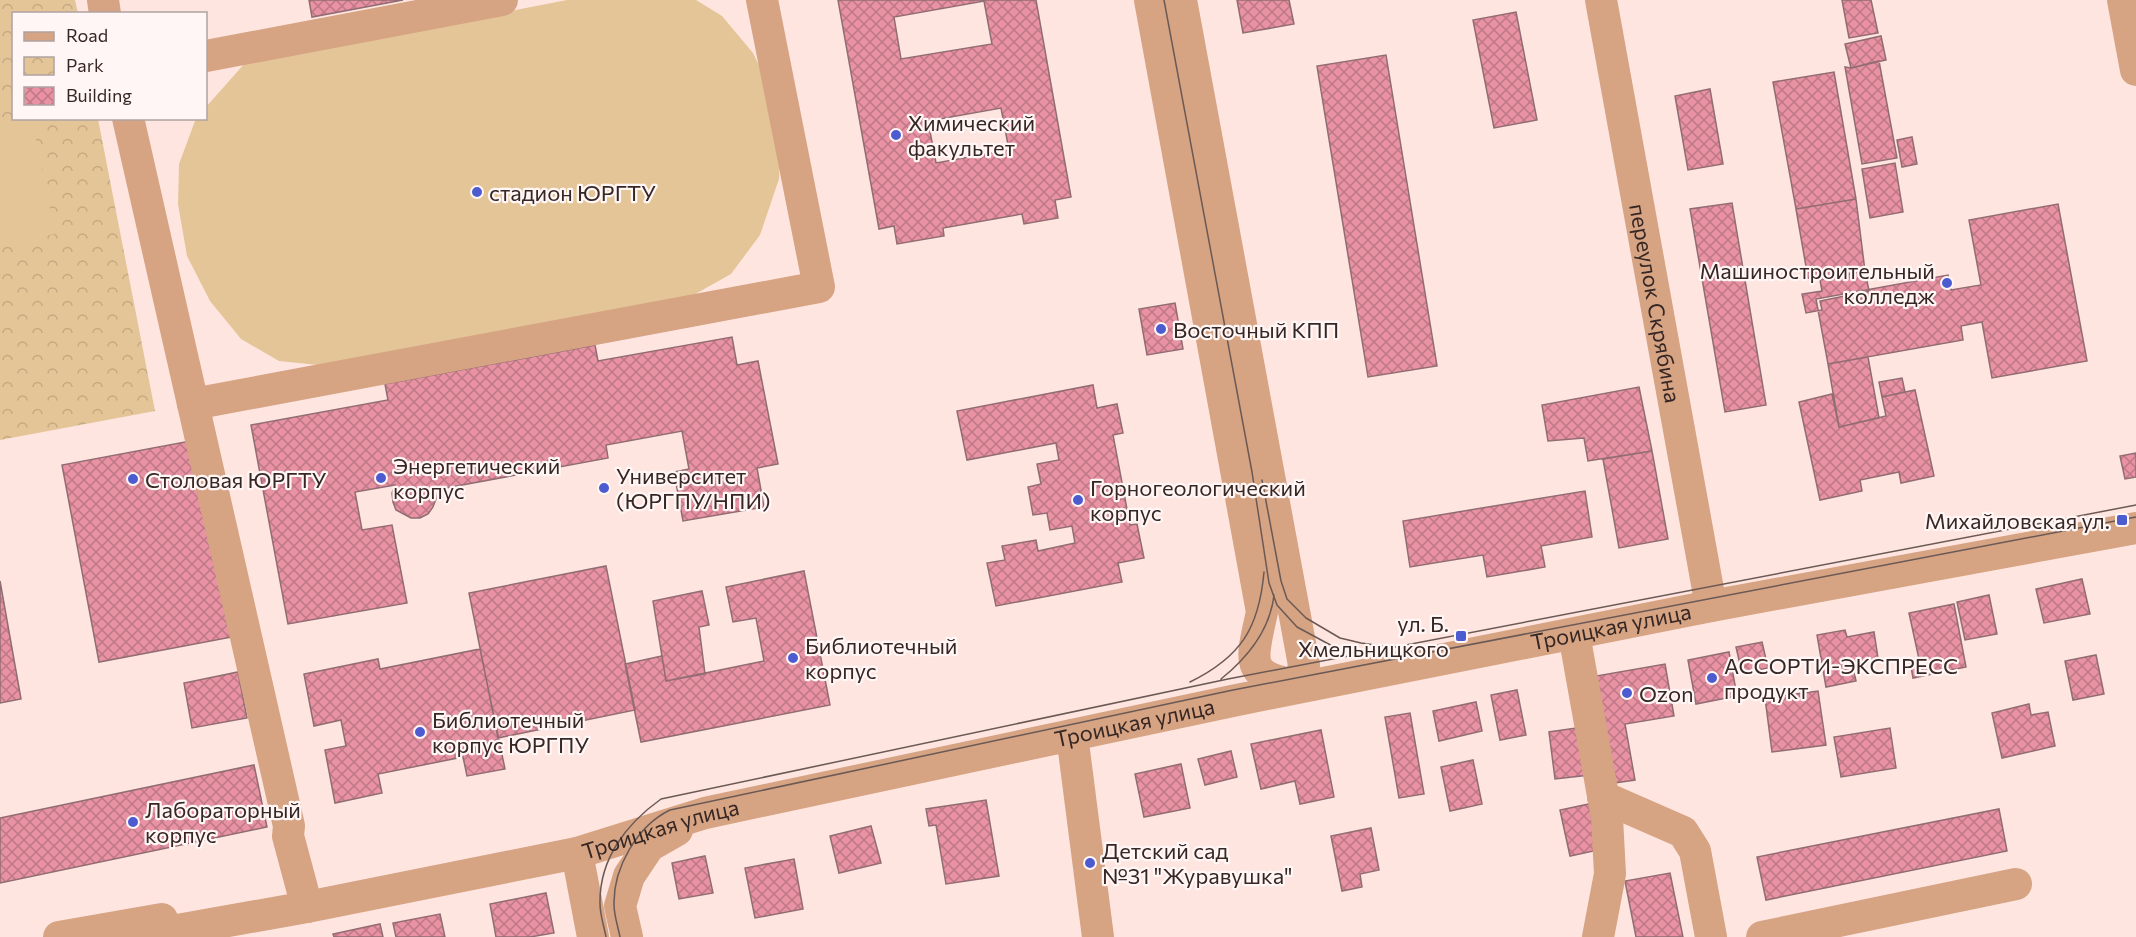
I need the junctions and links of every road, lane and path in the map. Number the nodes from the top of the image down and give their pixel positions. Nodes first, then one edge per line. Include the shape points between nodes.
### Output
1 (502, 0) edge
2 (762, 0) edge
3 (1150, 0) edge
4 (1181, 0) edge
5 (1601, 0) edge
6 (2122, 0) edge
7 (207, 56) edge
8 (2136, 70) edge
9 (128, 120) edge
10 (193, 404) junction
11 (2136, 528) edge
12 (1711, 606) junction
13 (1574, 634) junction
14 (1304, 678) junction
15 (1072, 735) junction
16 (1603, 797) junction
17 (705, 813) junction
18 (578, 853) junction
19 (2016, 884) dead end
20 (296, 908) junction
21 (59, 937) edge
22 (138, 937) edge
23 (593, 937) edge
24 (627, 937) edge
25 (1098, 937) edge
26 (1598, 937) edge
27 (1711, 937) edge
28 (1762, 937) edge

1 - 7 street
2 - 10 street via 819,287
3 - 14 street via 1262,612 1253,657 1260,673 1276,682
4 - 14 street
5 - 12 street, переулок Скрябина
6 - 8 street
9 - 10 street
10 - 20 street via 289,826
11 - 12 street, Троицкая улица
12 - 13 street, Троицкая улица
13 - 14 street, Троицкая улица
13 - 16 street
14 - 15 street, Троицкая улица via 1260,696
15 - 17 street, Троицкая улица
15 - 25 street
16 - 26 street via 1610,874
16 - 27 street via 1683,832 1695,851
17 - 18 street, Троицкая улица
17 - 24 street via 649,846 629,876 620,906
18 - 20 street, Троицкая улица
18 - 23 street
19 - 28 street
20 - 21 street via 232,906
20 - 22 street, Троицкая улица

